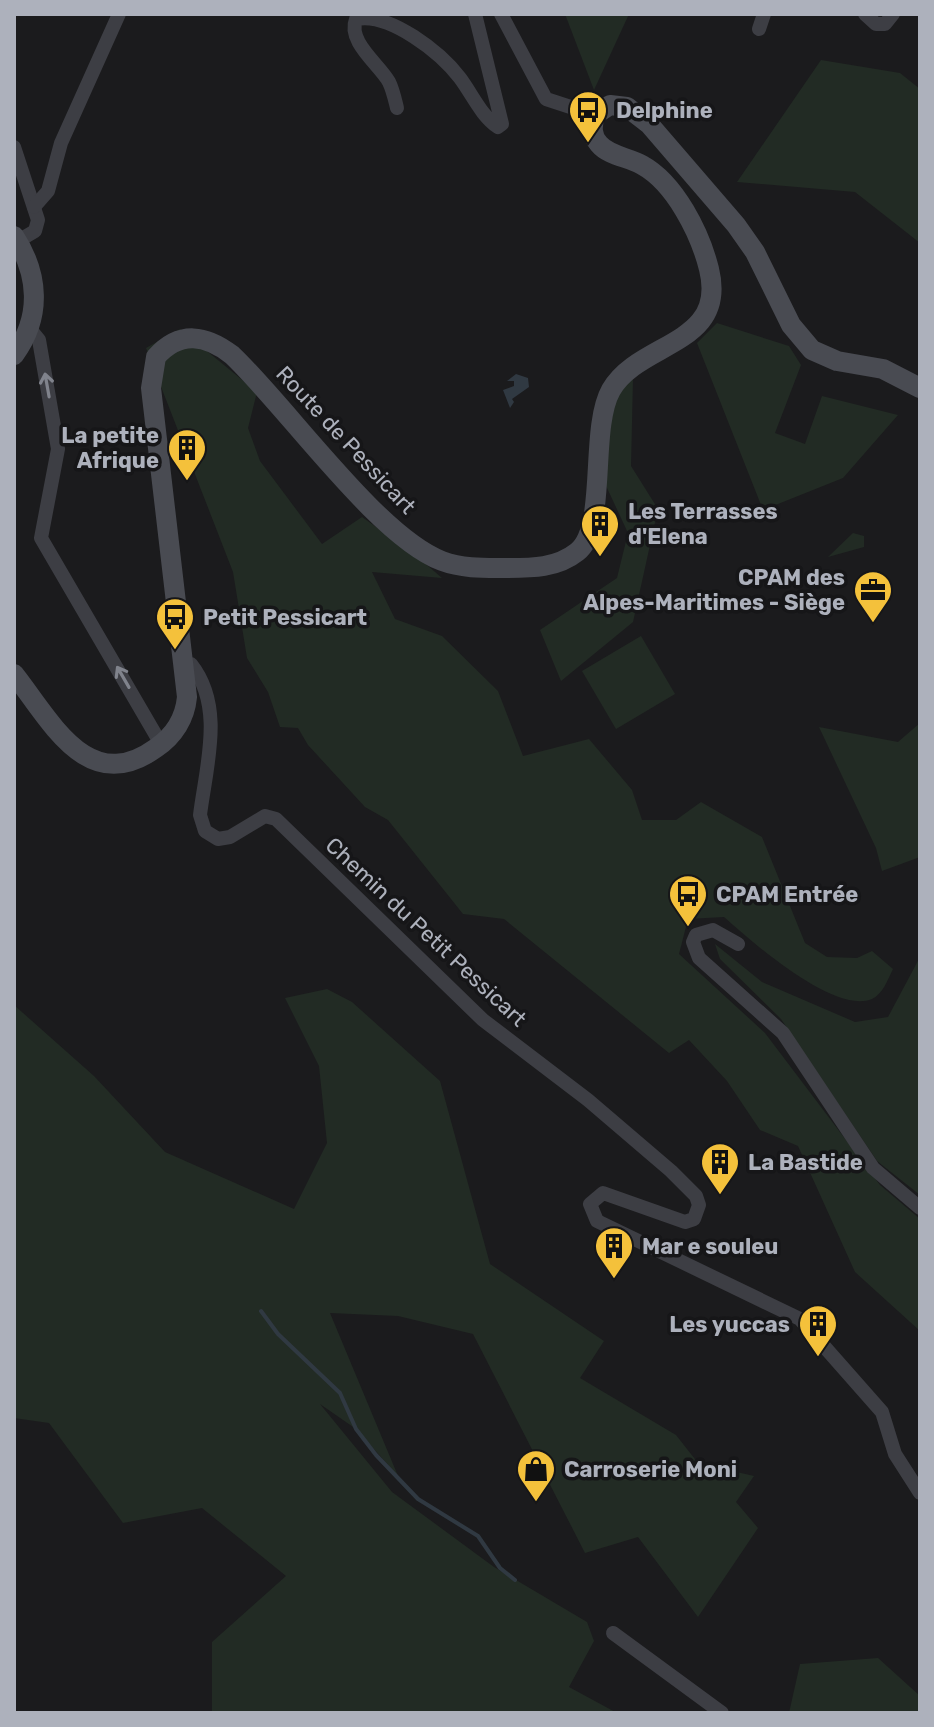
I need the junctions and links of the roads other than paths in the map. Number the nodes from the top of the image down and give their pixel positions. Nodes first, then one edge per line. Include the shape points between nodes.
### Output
1 (119, 14) edge
2 (475, 14) edge
3 (501, 14) edge
4 (764, 14) edge
5 (865, 14) edge
6 (893, 14) edge
7 (759, 29) dead end
8 (397, 108) dead end
9 (595, 115) junction
10 (14, 147) edge
11 (34, 207) junction
12 (16, 238) edge
13 (30, 329) junction
14 (14, 355) edge
15 (920, 388) edge
16 (184, 664) junction
17 (14, 674) edge
18 (161, 744) junction
19 (738, 944) dead end
20 (920, 1208) edge
21 (920, 1493) edge
22 (613, 1633) dead end
23 (722, 1713) edge

1 - 11 street via 61,143 48,191
2 - 8 street via 502,124 498,127 490,120 458,75 429,49 392,26 356,19 358,41 389,82
3 - 9 street via 546,99
4 - 7 street
5 - 6 street via 876,24 885,24
9 - 15 street via 618,104 649,124 746,238 791,325 812,350 837,361 883,369
9 - 16 street, Route de Pessicart via 593,132 601,147 643,165 666,185 699,240 711,282 709,308 702,320 682,339 621,376 606,400 592,525 581,550 555,564 528,568 460,566 427,554 369,505 232,355 204,339 178,340 156,357 151,388
10 - 11 street
11 - 12 street via 38,226
12 - 13 street via 35,293
13 - 14 street
18 -> 13 street via 41,538 58,449 39,340
16 - 18 street, Route de Pessicart via 186,709
16 - 21 street, Chemin du Petit Pessicart via 196,670 213,710 200,815 205,831 218,839 230,837 265,816 276,819 483,1020 671,1171 696,1196 694,1219 685,1222 603,1193 590,1204 591,1213 597,1221 800,1319 882,1412 895,1454
17 - 18 street, Route de Pessicart via 67,743 92,760 119,765
19 - 20 street via 713,930 696,935 693,942 699,958 783,1033 873,1168
22 - 23 street

